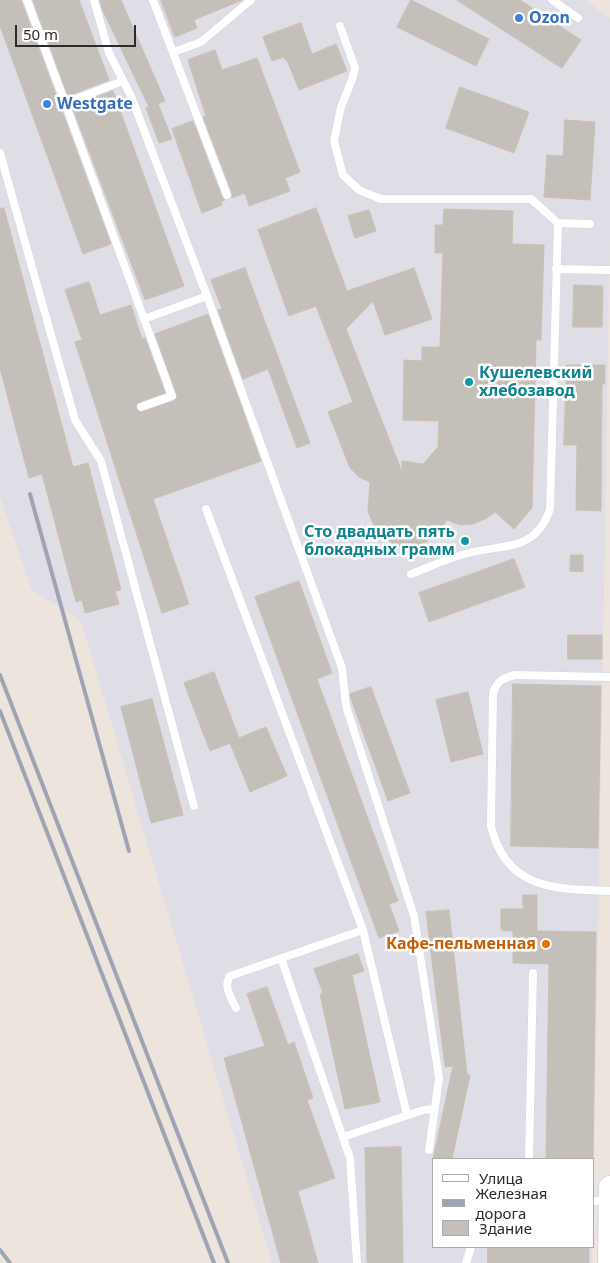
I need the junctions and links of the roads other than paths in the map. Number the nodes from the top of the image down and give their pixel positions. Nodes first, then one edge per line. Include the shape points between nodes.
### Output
1 (28, 0) edge
2 (94, 0) edge
3 (153, 0) edge
4 (251, 0) edge
5 (552, 0) edge
6 (578, 18) dead end
7 (340, 26) dead end
8 (174, 52) junction
9 (124, 81) junction
10 (64, 103) junction
11 (0, 153) edge
12 (228, 195) dead end
13 (558, 223) junction
14 (590, 224) dead end
15 (556, 269) junction
16 (610, 270) edge
17 (207, 296) junction
18 (144, 319) junction
19 (140, 407) dead end
20 (206, 509) dead end
21 (411, 574) dead end
22 (610, 677) edge
23 (194, 806) dead end
24 (610, 891) edge
25 (363, 930) junction
26 (281, 958) junction
27 (534, 973) dead end
28 (236, 1008) dead end
29 (435, 1109) junction
30 (407, 1115) junction
31 (343, 1137) junction
32 (429, 1150) dead end
33 (529, 1158) edge
34 (610, 1187) edge
35 (595, 1201) edge
36 (610, 1201) edge
37 (471, 1248) edge
38 (357, 1263) edge
39 (466, 1263) edge
40 (608, 1263) edge

1 - 10 lane
2 - 9 lane via 109,53
3 - 8 lane
4 - 8 lane via 201,42
5 - 6 lane
7 - 13 lane via 355,68 341,107 334,141 343,175 359,190 381,199 531,199
8 - 12 lane
9 - 10 lane
9 - 17 lane
10 - 18 lane
11 - 23 lane via 75,420 101,461
13 - 14 lane
13 - 15 lane
15 - 16 lane
15 - 21 lane via 550,509 545,524 521,543 465,553
17 - 18 lane
17 - 29 lane via 342,668 346,706 414,916 439,1078
18 - 19 lane via 172,396
20 - 25 lane
22 - 24 lane via 515,675 496,684 493,693 491,826 495,844 503,858 526,879 555,888
25 - 26 lane
25 - 30 lane
26 - 28 lane via 230,976 228,991
26 - 31 lane
27 - 33 lane
29 - 30 lane
29 - 32 lane
30 - 31 lane
31 - 38 lane via 350,1158
34 - 36 main road
35 - 36 lane
36 - 40 main road
37 - 39 lane

